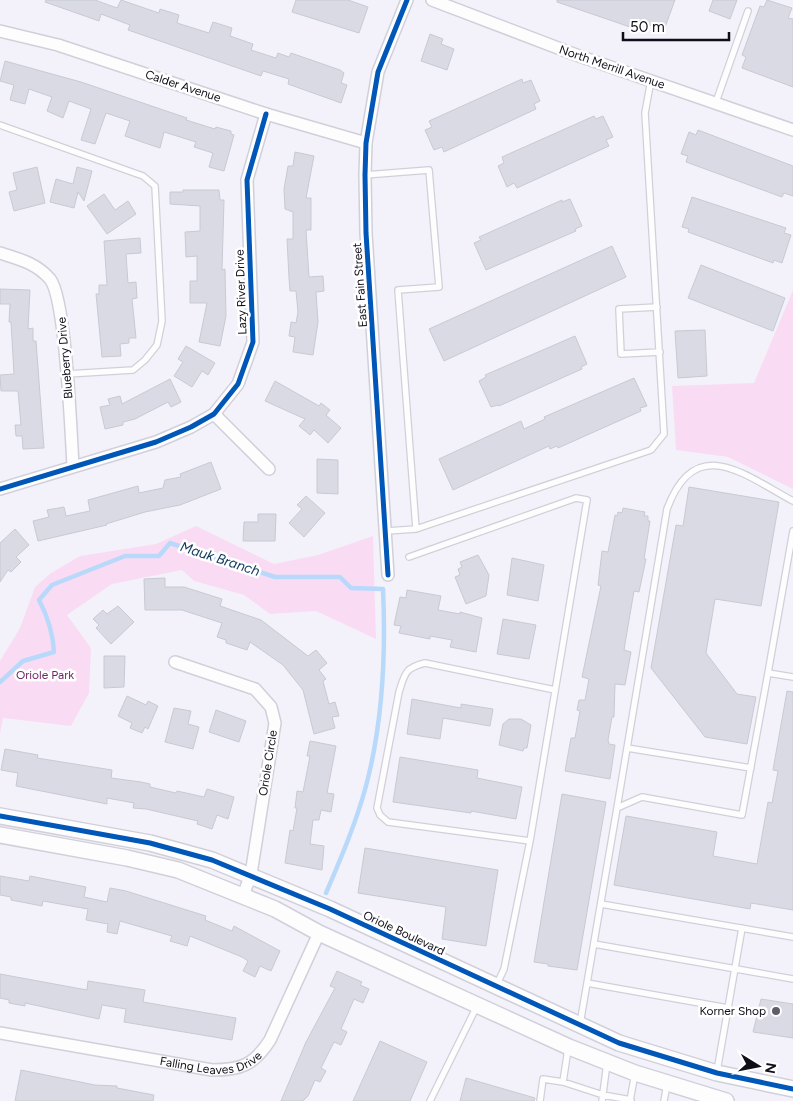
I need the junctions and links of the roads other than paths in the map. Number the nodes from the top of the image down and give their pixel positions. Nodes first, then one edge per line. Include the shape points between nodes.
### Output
1 (407, 0) edge
2 (432, 0) edge
3 (748, 11) dead end
4 (0, 31) edge
5 (651, 80) junction
6 (716, 102) junction
7 (266, 114) junction
8 (0, 125) edge
9 (793, 130) edge
10 (366, 143) junction
11 (365, 175) junction
12 (0, 253) edge
13 (657, 307) junction
14 (660, 352) junction
15 (66, 374) junction
16 (214, 414) junction
17 (73, 466) junction
18 (269, 469) dead end
19 (0, 489) edge
20 (793, 500) edge
21 (416, 529) junction
22 (387, 531) junction
23 (793, 531) edge
24 (409, 557) dead end
25 (388, 575) dead end
26 (175, 662) dead end
27 (768, 672) junction
28 (793, 677) edge
29 (555, 690) junction
30 (627, 748) junction
31 (751, 768) junction
32 (617, 808) junction
33 (0, 816) edge
34 (0, 835) edge
35 (530, 841) junction
36 (251, 874) junction
37 (243, 896) junction
38 (601, 904) junction
39 (330, 909) junction
40 (742, 928) junction
41 (319, 933) junction
42 (793, 937) edge
43 (594, 944) junction
44 (735, 969) junction
45 (793, 979) edge
46 (587, 983) junction
47 (497, 986) junction
48 (476, 1006) junction
49 (728, 1008) junction
50 (579, 1025) junction
51 (0, 1033) edge
52 (569, 1047) junction
53 (607, 1062) junction
54 (635, 1073) junction
55 (717, 1073) junction
56 (563, 1082) junction
57 (667, 1084) junction
58 (792, 1086) edge
59 (602, 1098) edge
60 (719, 1099) edge
61 (430, 1101) edge
62 (540, 1101) edge
63 (630, 1101) edge
64 (664, 1101) edge

1 - 10 street, East Fain Street via 378,72
2 - 5 street, North Merrill Avenue
3 - 6 lane
4 - 7 street, Calder Avenue via 58,45
5 - 6 street, North Merrill Avenue
5 - 13 lane via 645,113
6 - 9 street, North Merrill Avenue
7 - 10 street, Calder Avenue
7 - 16 street, Lazy River Drive via 247,180 253,342 238,384
8 - 15 lane via 143,176 155,186 162,321 157,345 133,370
10 - 11 street, East Fain Street
11 - 21 lane via 429,170 439,287 398,290
11 - 22 street, East Fain Street via 366,233
12 - 15 street, Blueberry Drive via 31,262 51,280 62,313
13 - 14 lane
13 - 14 lane via 619,309 621,354
14 - 21 lane via 664,434 651,450
15 - 17 street, Blueberry Drive
16 - 17 street, Lazy River Drive via 156,442
16 - 18 street
17 - 19 street, Lazy River Drive
20 - 30 lane via 731,468 707,464 691,471 675,489 668,509
21 - 22 lane
22 - 25 street, East Fain Street
23 - 27 lane
24 - 29 lane via 576,498 587,500
26 - 36 street, Oriole Circle via 255,689 272,707 275,723
27 - 28 lane
27 - 31 lane
29 - 35 lane
29 - 35 lane via 425,663 411,667 404,674 399,692 377,808 388,822
30 - 31 lane
30 - 32 lane
31 - 32 lane via 742,815 642,797
32 - 38 lane
33 - 36 street, Oriole Boulevard via 150,843
34 - 37 street via 178,870
35 - 47 lane via 504,969
36 - 37 street, Oriole Circle
36 - 39 street, Oriole Boulevard
37 - 41 street
38 - 40 lane
38 - 43 lane
39 - 41 street, Falling Leaves Drive
39 - 47 street, Oriole Boulevard
40 - 42 lane
40 - 44 lane
41 - 48 street
41 - 51 street, Falling Leaves Drive via 260,1056 232,1070 212,1070
43 - 44 lane
43 - 46 lane
44 - 45 lane
44 - 49 lane
46 - 49 lane
46 - 50 lane
47 - 48 street
47 - 50 street, Oriole Boulevard
48 - 52 street
48 - 61 lane
49 - 55 lane
50 - 52 street
50 - 55 street, Oriole Boulevard via 637,1050
52 - 53 street
52 - 56 lane
53 - 54 street
53 - 59 lane
54 - 57 street
54 - 63 lane
55 - 58 street, Oriole Boulevard
55 - 60 street
56 - 59 lane
56 - 62 lane via 543,1079
57 - 60 street
57 - 64 lane
59 - 63 lane

